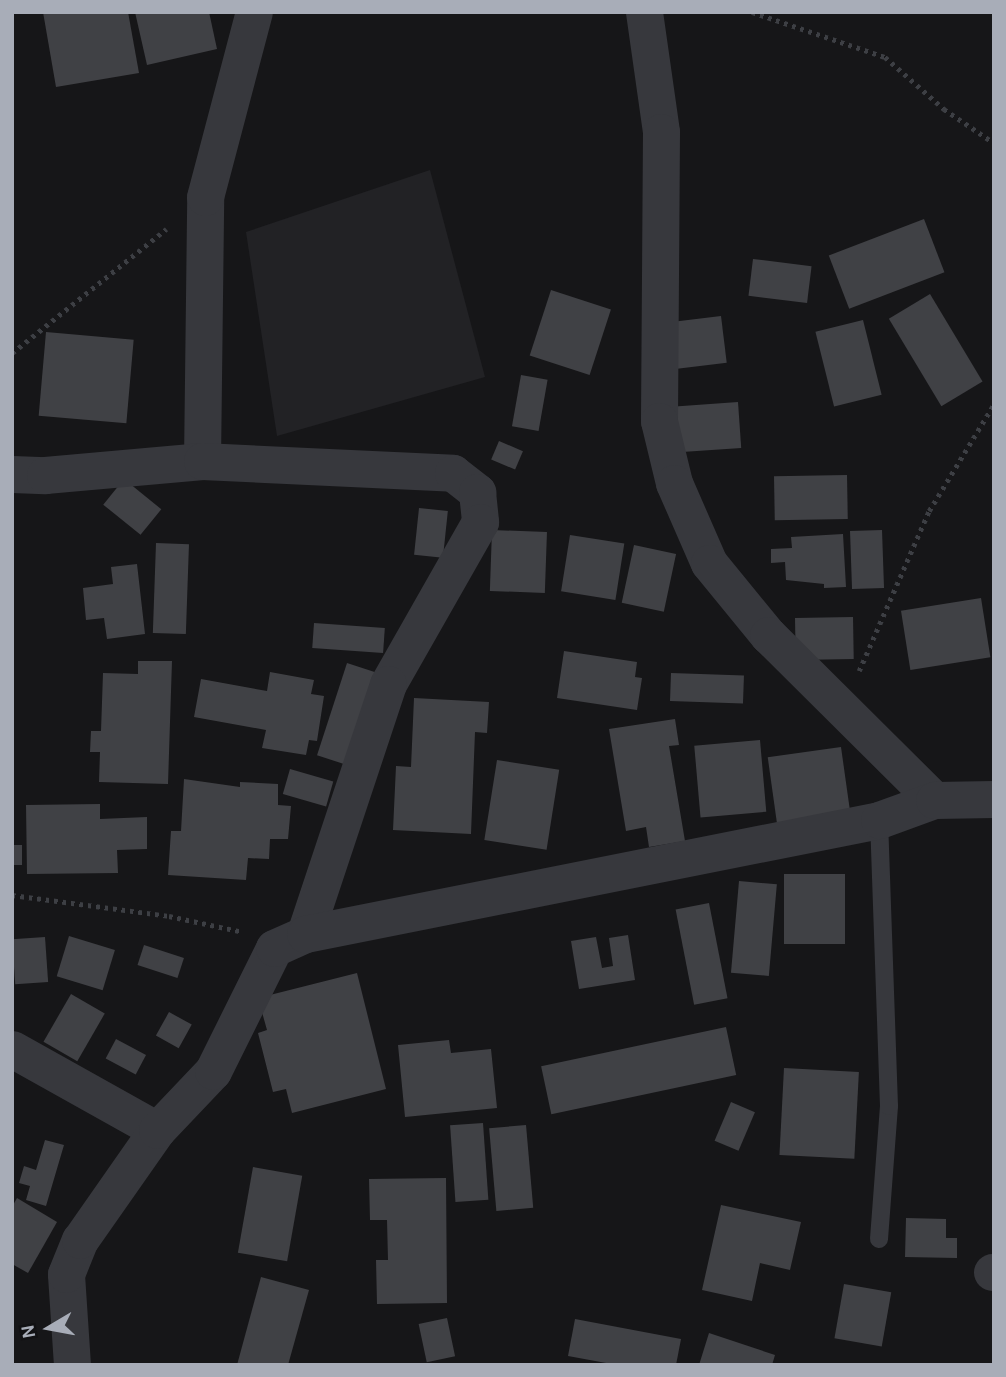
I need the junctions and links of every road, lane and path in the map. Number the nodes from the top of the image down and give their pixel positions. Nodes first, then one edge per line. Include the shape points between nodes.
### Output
1 (254, 12) edge
2 (645, 12) edge
3 (751, 12) edge
4 (994, 143) edge
5 (205, 197) junction
6 (12, 353) edge
7 (994, 404) edge
8 (202, 461) junction
9 (12, 474) edge
10 (844, 707) junction
11 (994, 799) edge
12 (934, 800) junction
13 (879, 820) junction
14 (12, 895) edge
15 (296, 938) junction
16 (12, 1049) edge
17 (158, 1130) junction
18 (879, 1238) dead end
19 (72, 1365) edge

1 - 5 street
2 - 10 street via 661,132 659,421 674,483 709,563 768,635
3 - 4 path via 886,57 944,109
5 - 6 path
5 - 8 street
7 - 10 path via 929,511
8 - 9 street
8 - 15 street via 453,473 477,492 480,522 388,684
10 - 12 street
11 - 12 street
12 - 13 street
13 - 15 street
13 - 18 lane via 889,1106
14 - 15 path
15 - 17 street via 274,948 213,1071
16 - 17 street
17 - 19 street via 80,1240 66,1274

